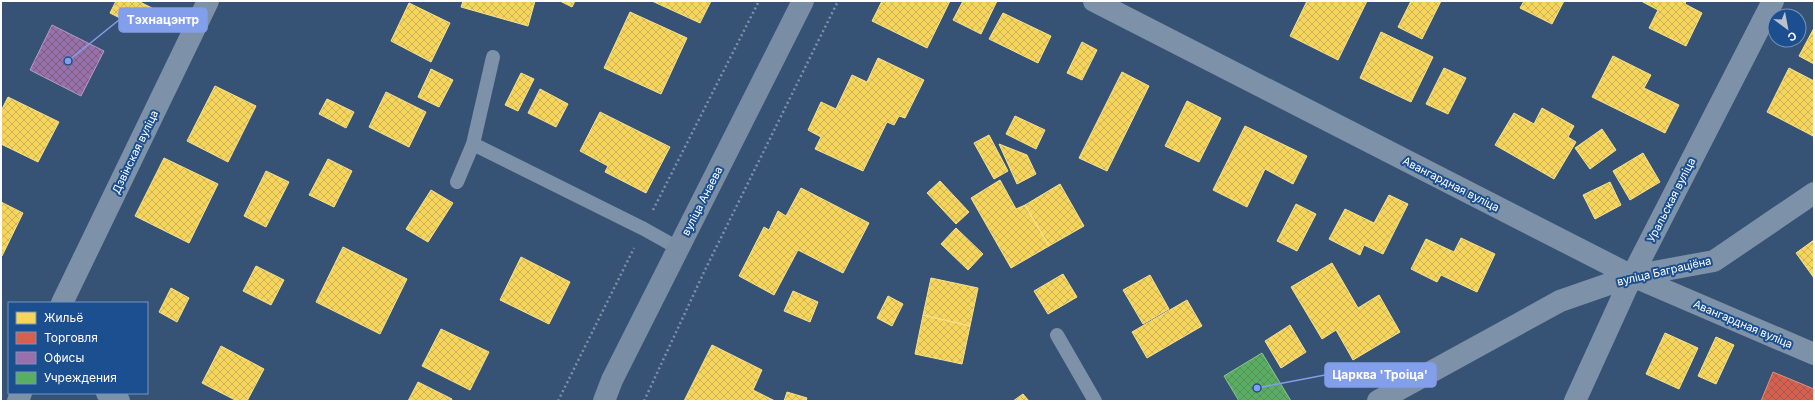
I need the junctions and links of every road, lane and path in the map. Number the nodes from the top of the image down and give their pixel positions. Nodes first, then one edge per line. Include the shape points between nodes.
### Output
1 (208, 1) edge
2 (758, 1) edge
3 (803, 1) edge
4 (838, 1) edge
5 (1094, 1) edge
6 (1773, 1) edge
7 (493, 57) dead end
8 (473, 144) junction
9 (456, 182) dead end
10 (1814, 193) edge
11 (644, 229) junction
12 (678, 248) junction
13 (1632, 276) junction
14 (62, 302) edge
15 (1057, 335) dead end
16 (1814, 354) edge
17 (108, 394) edge
18 (119, 401) edge
19 (558, 401) edge
20 (604, 401) edge
21 (644, 401) edge
22 (1095, 401) edge
23 (1378, 401) edge
24 (1575, 401) edge

1 - 14 street, Дзвінская вуліца
2 - 11 path
3 - 12 street, вуліца Анаева
4 - 21 path via 705,270
5 - 13 street, Авангардная вуліца
6 - 13 street, Уральская вуліца
7 - 8 lane
8 - 9 lane
8 - 11 lane
10 - 13 street, вуліца Баграціёна via 1714,261
11 - 12 lane
11 - 19 path
12 - 20 street, вуліца Анаева
13 - 16 street, Авангардная вуліца
13 - 23 street, вуліца Баграціёна via 1560,301
13 - 24 street, Уральская вуліца
15 - 22 lane
17 - 18 street

